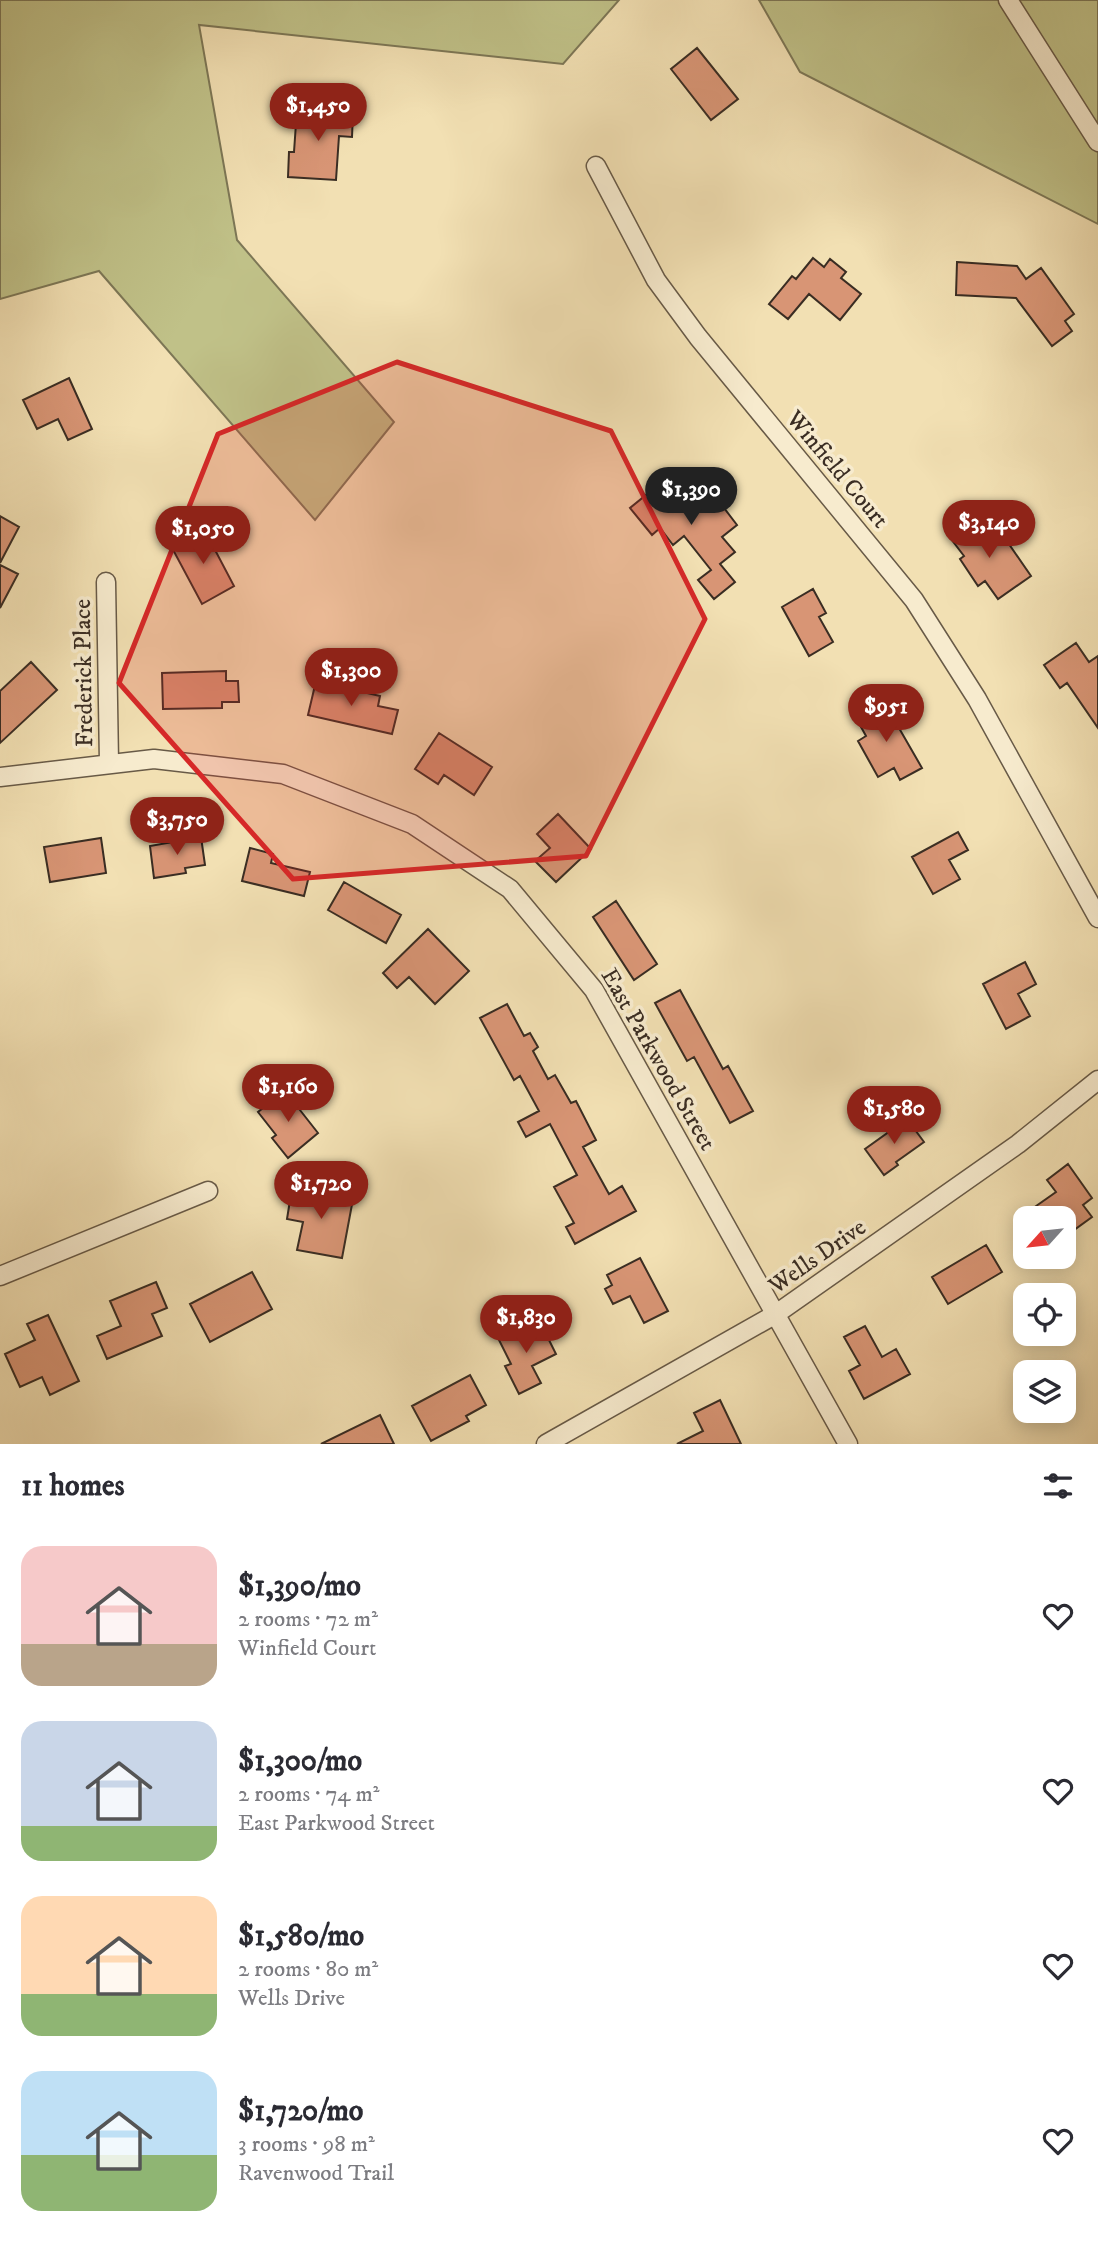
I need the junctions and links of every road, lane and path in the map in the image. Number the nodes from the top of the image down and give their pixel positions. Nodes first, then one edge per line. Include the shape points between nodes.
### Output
1 (1008, 0) edge
2 (1098, 142) edge
3 (596, 166) dead end
4 (106, 582) dead end
5 (109, 763) junction
6 (0, 777) edge
7 (1098, 918) edge
8 (1098, 1080) edge
9 (208, 1191) dead end
10 (0, 1276) edge
11 (776, 1314) junction
12 (546, 1444) edge
13 (848, 1444) edge

1 - 2 street
3 - 7 street, Winfield Court via 656,280 692,330 915,600 977,699
4 - 5 street, Frederick Place
5 - 6 street, East Parkwood Street
5 - 11 street, East Parkwood Street via 154,760 283,774 412,824 510,890 594,990
8 - 11 street, Wells Drive via 1018,1144
9 - 10 street
11 - 12 street, Wells Drive
11 - 13 street, East Parkwood Street

